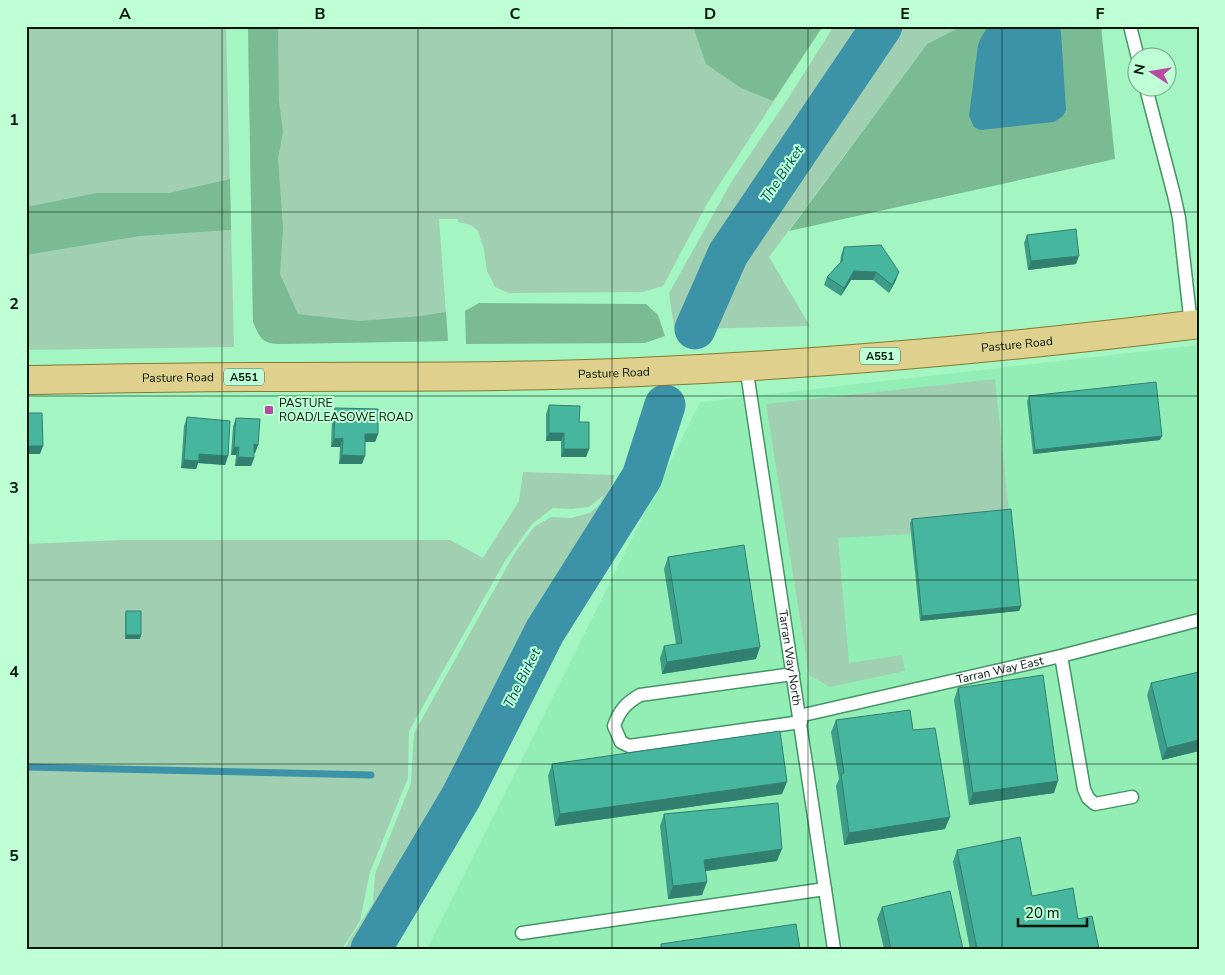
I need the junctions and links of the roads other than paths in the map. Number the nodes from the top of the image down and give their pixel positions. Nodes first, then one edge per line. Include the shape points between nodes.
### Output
1 (1130, 26) edge
2 (1136, 48) edge
3 (1149, 98) edge
4 (1195, 324) edge
5 (746, 366) junction
6 (26, 380) edge
7 (1199, 620) edge
8 (1061, 656) junction
9 (793, 674) junction
10 (800, 719) junction
11 (1132, 797) dead end
12 (825, 889) junction
13 (522, 933) dead end
14 (834, 949) edge

1 - 2 lane
3 - 4 lane via 1174,195
4 - 5 main road, Pasture Road / A551 via 943,351
5 - 6 main road, Pasture Road / A551 via 471,376
5 - 9 lane, Tarran Way North
7 - 8 lane, Tarran Way East
8 - 10 lane, Tarran Way East
8 - 11 lane via 1088,798 1094,804
9 - 10 lane, Tarran Way North
9 - 10 lane, Tarran Way East via 640,696 623,708 614,726 621,742 629,746
10 - 12 lane, Tarran Way North
12 - 13 lane
12 - 14 lane, Tarran Way North

